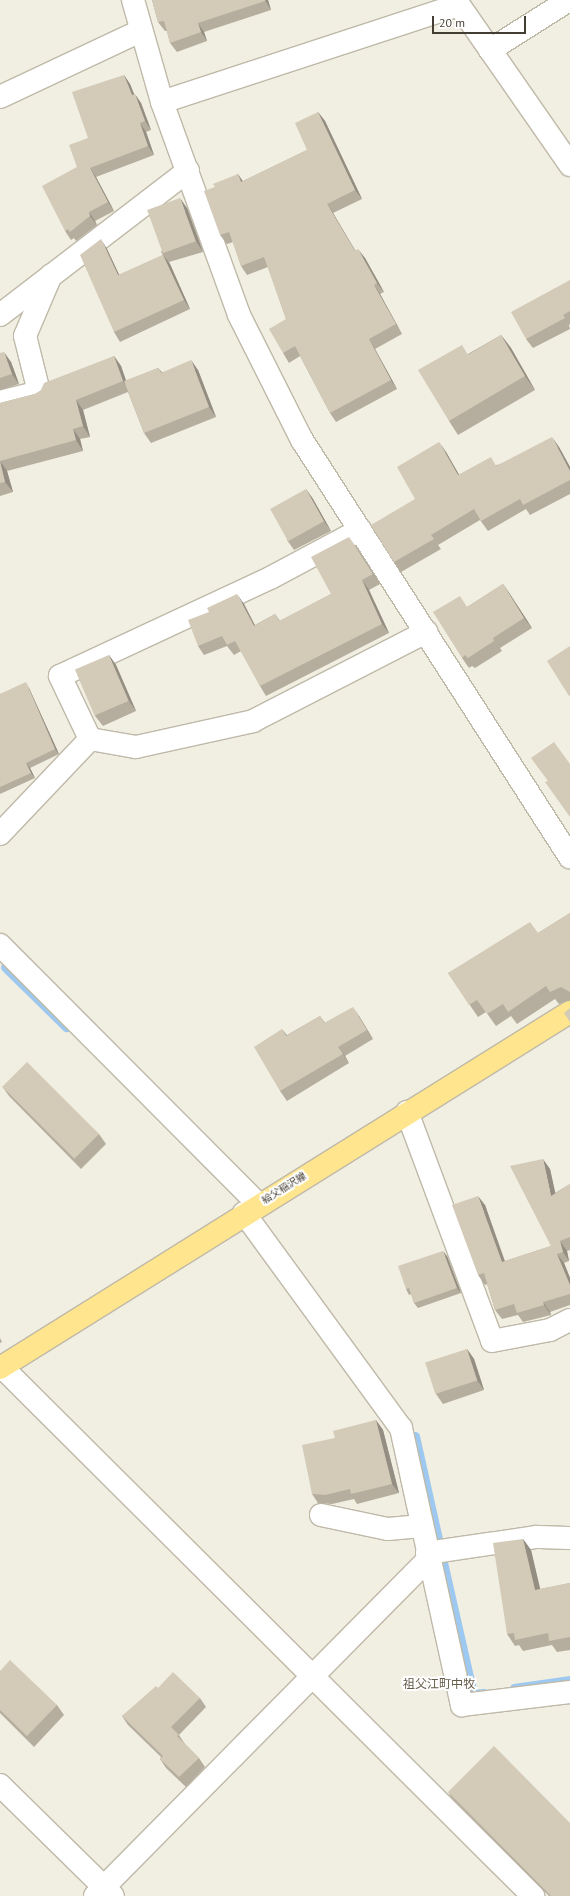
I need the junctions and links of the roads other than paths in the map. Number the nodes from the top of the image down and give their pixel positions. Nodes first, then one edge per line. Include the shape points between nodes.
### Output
1 (133, 0) edge
2 (568, 0) edge
3 (458, 3) edge
4 (140, 30) junction
5 (490, 50) junction
6 (0, 97) edge
7 (162, 102) junction
8 (570, 165) edge
9 (188, 171) junction
10 (53, 272) junction
11 (0, 315) edge
12 (0, 402) edge
13 (360, 530) junction
14 (426, 632) junction
15 (90, 739) junction
16 (0, 834) edge
17 (570, 857) edge
18 (2, 951) edge
19 (570, 1012) edge
20 (407, 1112) junction
21 (251, 1209) junction
22 (570, 1320) edge
23 (1, 1367) edge
24 (321, 1515) dead end
25 (422, 1526) junction
26 (570, 1538) edge
27 (428, 1556) junction
28 (312, 1676) junction
29 (570, 1692) edge
30 (0, 1784) edge
31 (104, 1893) edge
32 (533, 1896) edge

1 - 4 street
2 - 5 street
3 - 5 street
3 - 7 street
4 - 6 street
4 - 7 street
5 - 8 street
7 - 9 street
9 - 10 street
9 - 13 street via 239,315 302,440
10 - 11 street
10 - 12 street via 25,336 39,392
13 - 14 street
13 - 15 street via 272,577 60,676
14 - 15 street via 253,721 136,747
14 - 17 street
15 - 16 street
18 - 21 street
19 - 20 main road, 給父稲沢線
20 - 21 main road, 給父稲沢線
20 - 22 street via 492,1341 550,1330
21 - 23 main road, 給父稲沢線
21 - 25 street via 401,1428
23 - 28 street
24 - 25 street via 388,1529
25 - 27 street
26 - 27 street via 537,1537
27 - 28 street
27 - 29 street via 462,1705
28 - 31 street
28 - 32 street
30 - 31 street

